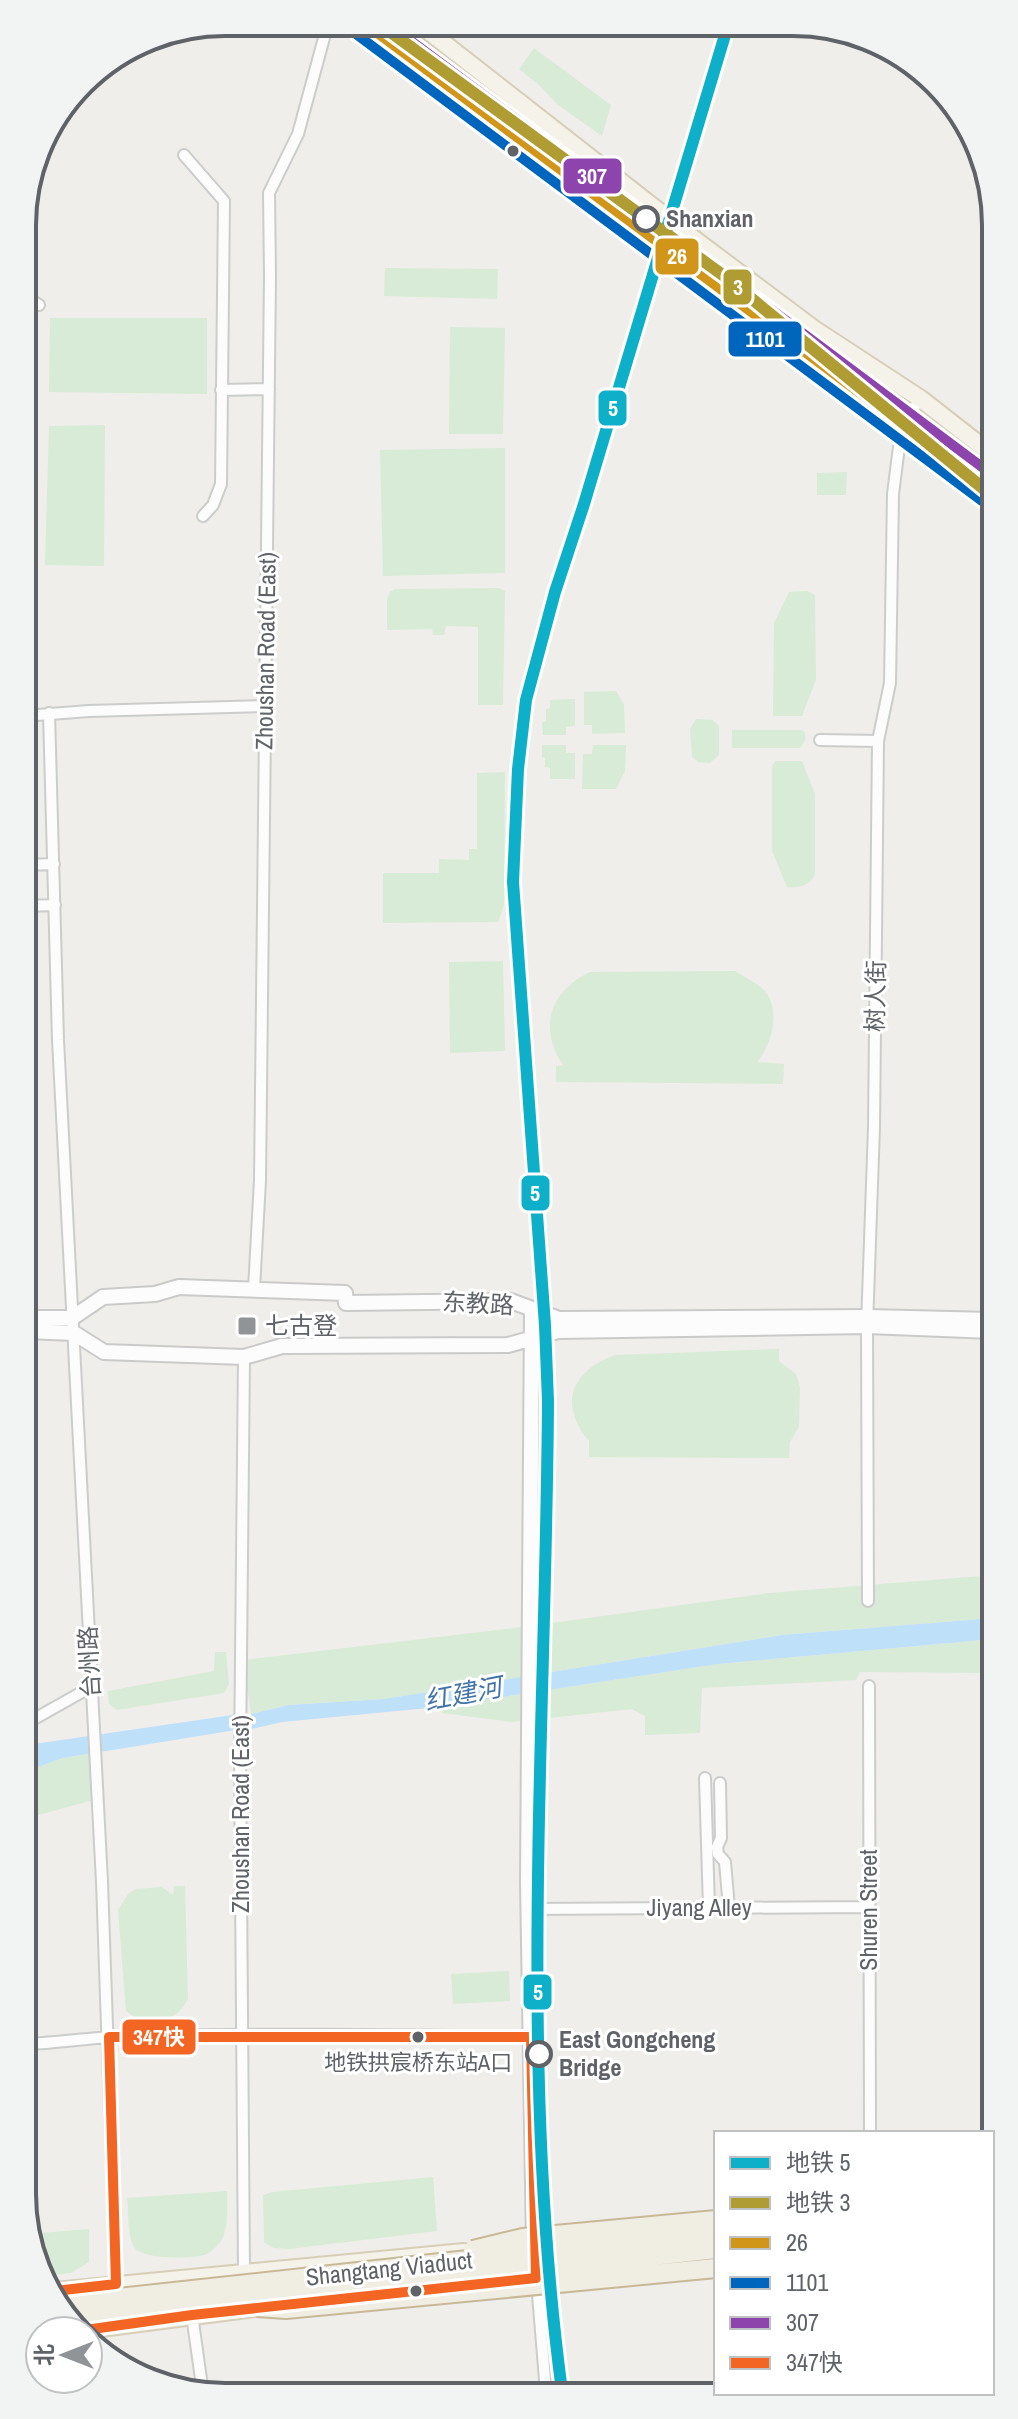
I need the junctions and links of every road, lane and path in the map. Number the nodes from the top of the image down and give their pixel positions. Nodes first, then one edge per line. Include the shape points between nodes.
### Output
1 (324, 36) edge
2 (381, 36) edge
3 (435, 36) edge
4 (184, 155) dead end
5 (36, 303) edge
6 (39, 305) dead end
7 (269, 389) junction
8 (221, 390) junction
9 (921, 399) junction
10 (902, 423) junction
11 (982, 447) edge
12 (982, 484) edge
13 (203, 516) dead end
14 (266, 706) junction
15 (49, 713) junction
16 (36, 715) edge
17 (820, 740) dead end
18 (878, 741) junction
19 (54, 864) junction
20 (36, 865) edge
21 (55, 905) junction
22 (36, 906) edge
23 (254, 1289) junction
24 (532, 1309) junction
25 (36, 1320) edge
26 (982, 1320) edge
27 (867, 1322) junction
28 (73, 1326) junction
29 (36, 1330) edge
30 (982, 1330) edge
31 (531, 1339) junction
32 (244, 1357) junction
33 (868, 1601) dead end
34 (869, 1686) dead end
35 (91, 1687) junction
36 (36, 1718) edge
37 (705, 1778) dead end
38 (720, 1783) dead end
39 (869, 1907) junction
40 (709, 1908) junction
41 (729, 1908) junction
42 (529, 1909) junction
43 (241, 2035) junction
44 (109, 2037) junction
45 (531, 2037) junction
46 (36, 2044) edge
47 (870, 2131) edge
48 (714, 2220) edge
49 (714, 2230) edge
50 (714, 2230) edge
51 (534, 2246) junction
52 (714, 2249) edge
53 (714, 2259) edge
54 (714, 2268) edge
55 (244, 2271) junction
56 (536, 2278) junction
57 (116, 2284) junction
58 (62, 2290) edge
59 (195, 2303) junction
60 (72, 2304) edge
61 (102, 2315) edge
62 (104, 2325) edge
63 (202, 2381) edge
64 (545, 2383) edge

1 - 7 street, Zhoushan Road (East) via 298,134 269,193
2 - 10 main road
3 - 9 main road via 767,294
4 - 8 street via 224,201
5 - 6 street
7 - 8 street
7 - 14 street, Zhoushan Road (East)
8 - 13 street via 221,484
9 - 10 street
9 - 11 main road
10 - 12 main road
10 - 18 street, 树人街 via 893,494 890,683
14 - 15 street
14 - 23 street, Zhoushan Road (East)
15 - 16 street
15 - 19 street, 台州路
17 - 18 street
18 - 27 street, 树人街
19 - 20 street
19 - 21 street, 台州路
21 - 22 street
21 - 28 street, 台州路
23 - 24 street, 东教路 via 345,1293 346,1303 511,1301
23 - 28 street, 东教路 via 179,1287 103,1297
24 - 27 street, 东教路 via 559,1319
24 - 31 street
25 - 28 street, 东教路
26 - 27 street, 东教路
27 - 30 street, 东教路
27 - 31 street, 东教路 via 558,1331
27 - 33 street, 树人街
28 - 29 street, 东教路
28 - 32 street, 东教路 via 104,1352
28 - 35 street, 台州路
31 - 32 street, 东教路 via 508,1345 282,1346
31 - 42 street
32 - 43 street, Zhoushan Road (East)
34 - 39 street, Shuren Street
35 - 36 street
35 - 44 street, 台州路
37 - 40 street
38 - 41 street via 718,1854 725,1862
39 - 41 street, Jiyang Alley
39 - 47 street, Shuren Street
40 - 41 street, Jiyang Alley
40 - 42 street, Jiyang Alley
42 - 45 street
43 - 44 street
43 - 45 street
43 - 55 street, Zhoushan Road (East)
44 - 46 street
44 - 57 street, 台州路
45 - 51 street
48 - 59 highway, bridge via 523,2238 467,2251 287,2271
49 - 51 main road
50 - 59 highway, Shangtang Viaduct, bridge
51 - 55 main road
51 - 56 street
52 - 59 highway, Shangtang Viaduct, bridge
53 - 56 main road
54 - 59 highway, bridge via 286,2309
55 - 57 main road
56 - 59 main road
56 - 64 street
57 - 58 main road
59 - 60 highway, Shangtang Viaduct, bridge
59 - 61 highway, Shangtang Viaduct, bridge
59 - 62 main road
59 - 63 street

